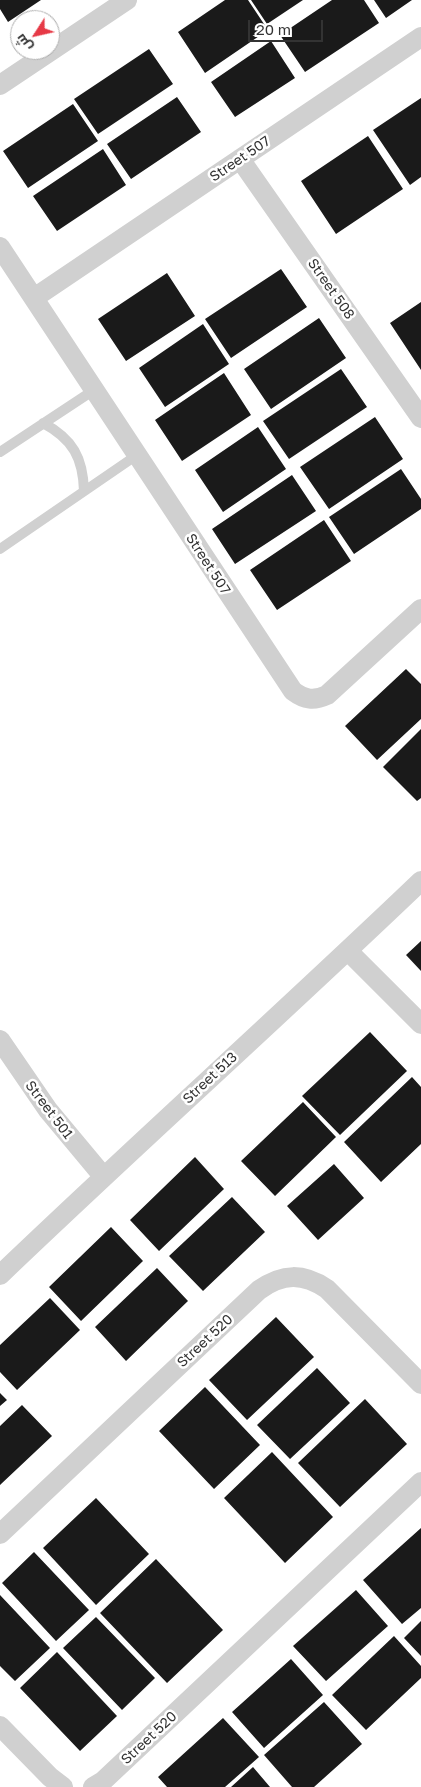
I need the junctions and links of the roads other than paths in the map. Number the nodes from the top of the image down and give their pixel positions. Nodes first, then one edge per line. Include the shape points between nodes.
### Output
1 (128, 0) edge
2 (421, 37) edge
3 (0, 85) edge
4 (240, 159) junction
5 (0, 247) edge
6 (34, 298) junction
7 (94, 390) junction
8 (421, 418) edge
9 (43, 423) junction
10 (0, 452) edge
11 (137, 455) junction
12 (84, 491) junction
13 (0, 549) edge
14 (421, 609) edge
15 (421, 881) edge
16 (348, 951) junction
17 (421, 1024) edge
18 (0, 1040) edge
19 (103, 1176) junction
20 (0, 1275) edge
21 (421, 1384) edge
22 (421, 1482) edge
23 (0, 1534) edge
24 (0, 1726) edge
25 (63, 1787) edge
26 (94, 1787) edge

1 - 3 street
2 - 4 street, Street 507
4 - 6 street, Street 507
4 - 8 street, Street 508
5 - 6 street, Street 507
6 - 7 street, Street 507
7 - 9 lane
7 - 11 street, Street 507
9 - 10 lane
9 - 12 lane via 70,443 84,474
11 - 12 lane
11 - 14 street, Street 507 via 287,684 300,697 310,700 327,695
12 - 13 lane
15 - 16 street, Street 513
16 - 17 street
16 - 19 street, Street 513
18 - 19 street, Street 501 via 48,1110
19 - 20 street, Street 513
21 - 23 street, Street 520 via 327,1289 305,1278 281,1278 259,1290
22 - 26 street, Street 520
24 - 25 street

